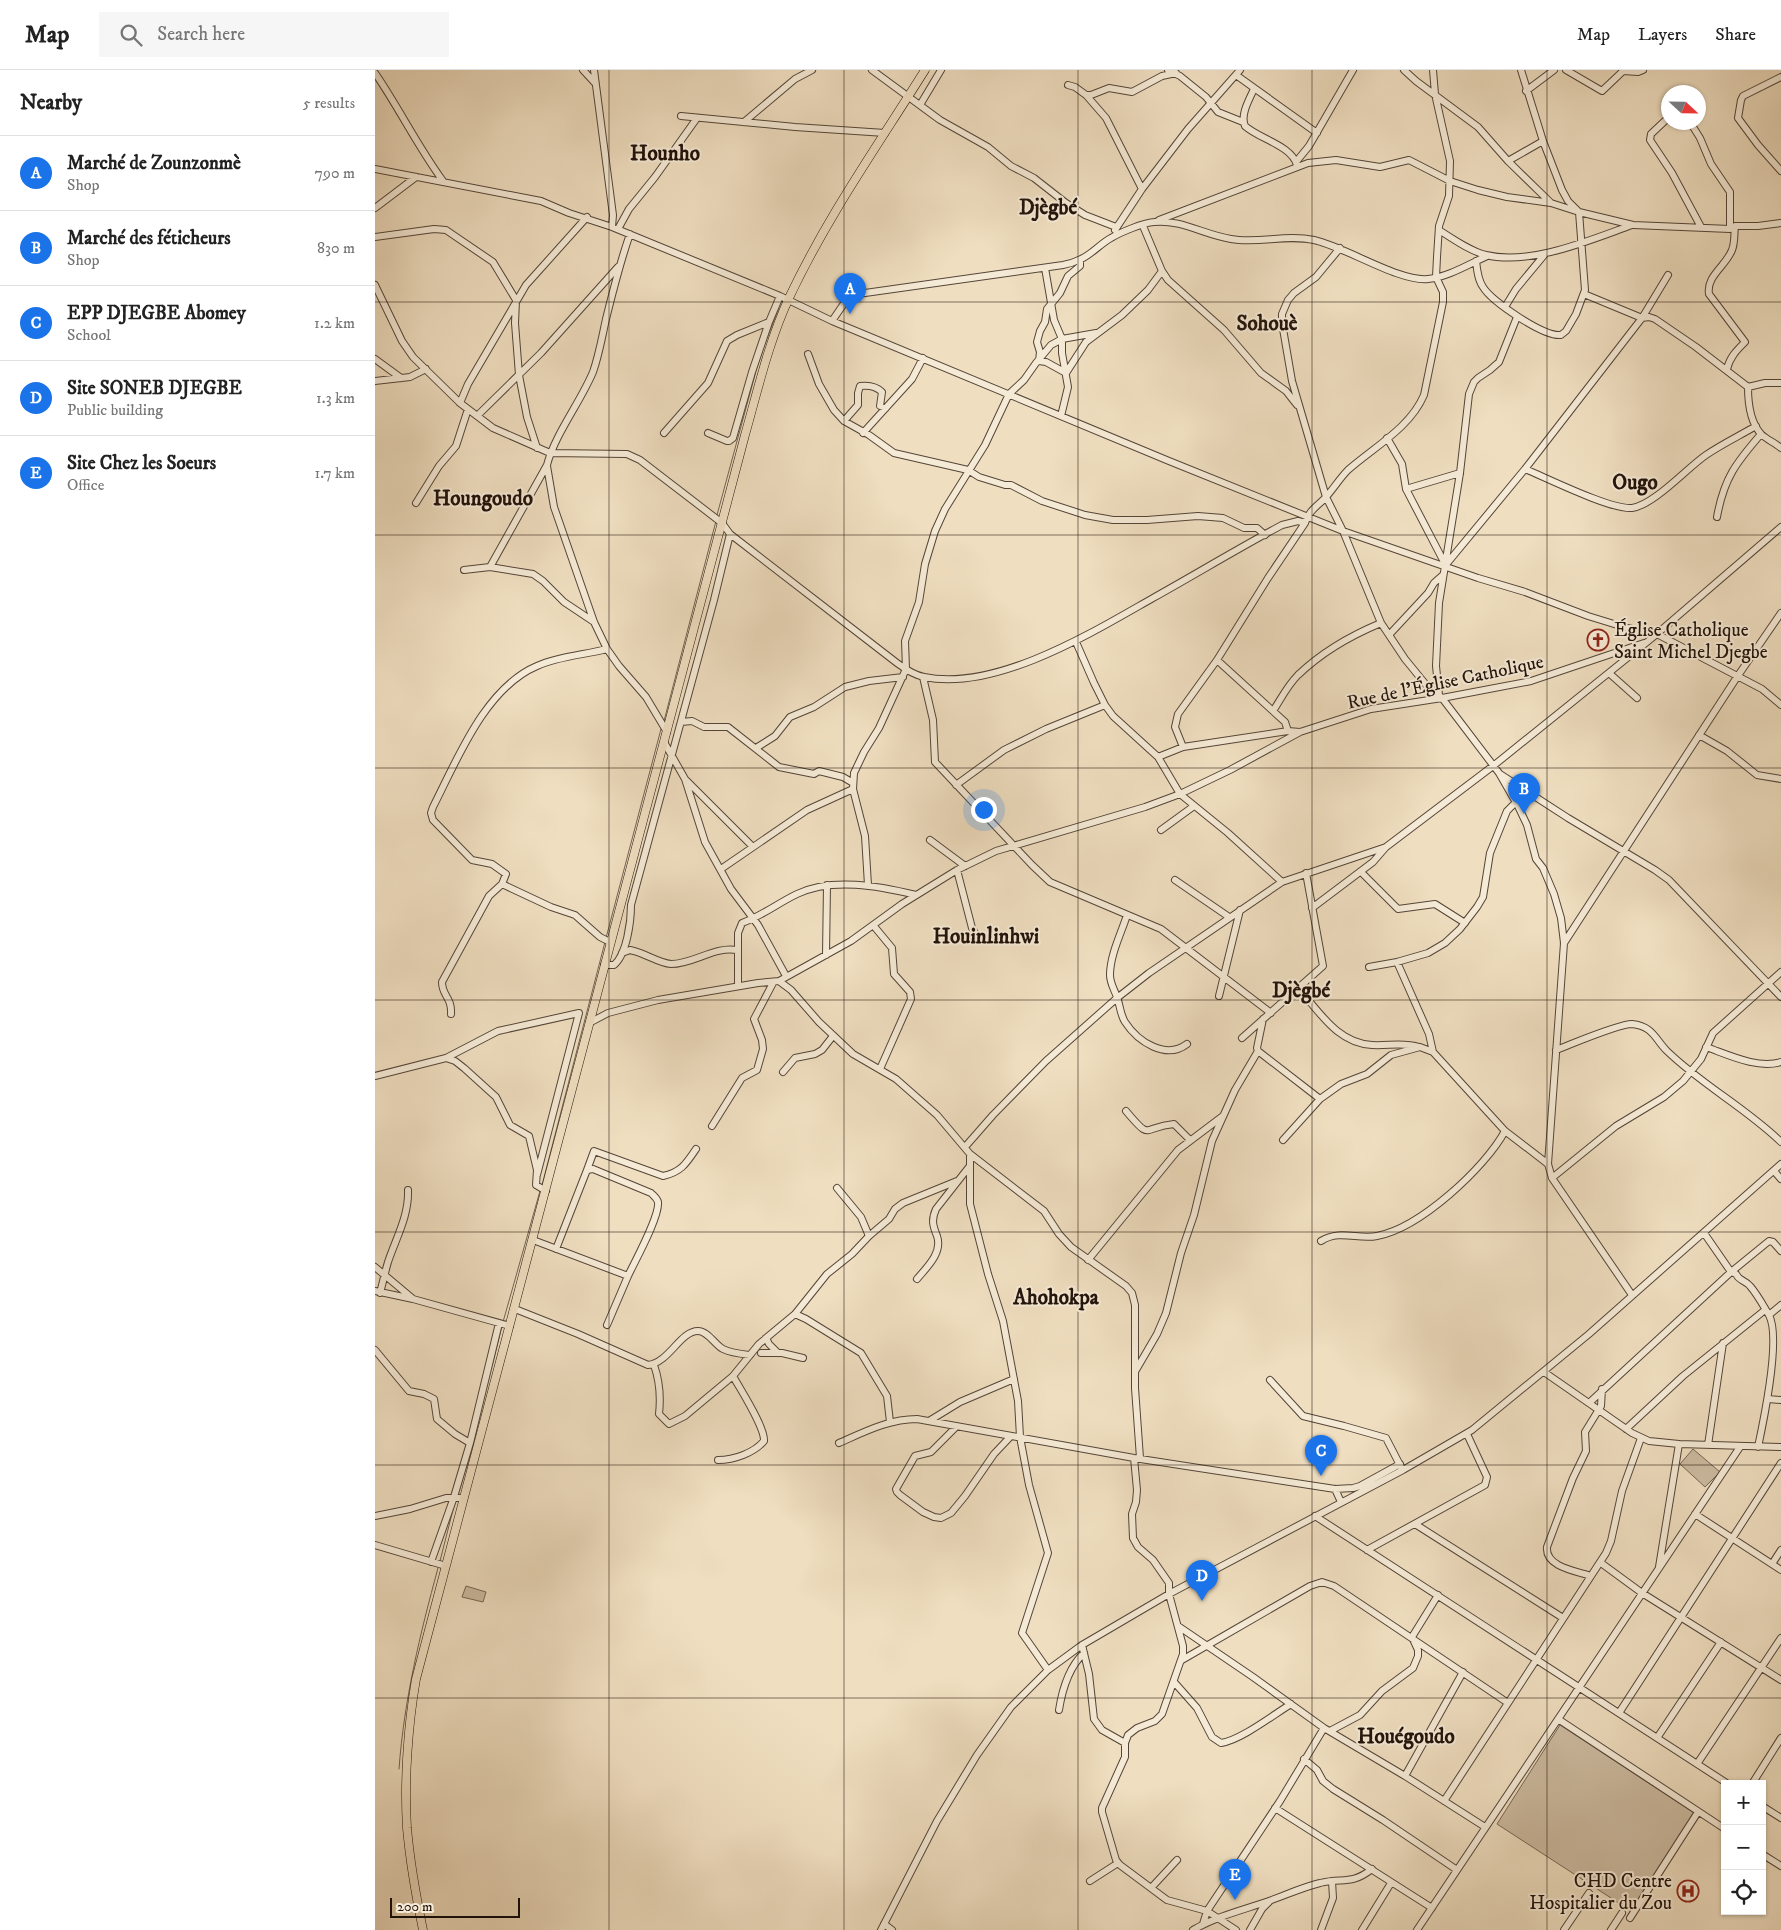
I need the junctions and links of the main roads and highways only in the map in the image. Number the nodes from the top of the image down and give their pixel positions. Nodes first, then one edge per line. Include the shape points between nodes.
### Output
1 (925, 70) edge
2 (423, 1930) edge

1 - 2 main road via 843,196 788,300 756,373 722,523 607,941 604,965 546,1191 419,1666 410,1714 407,1827

